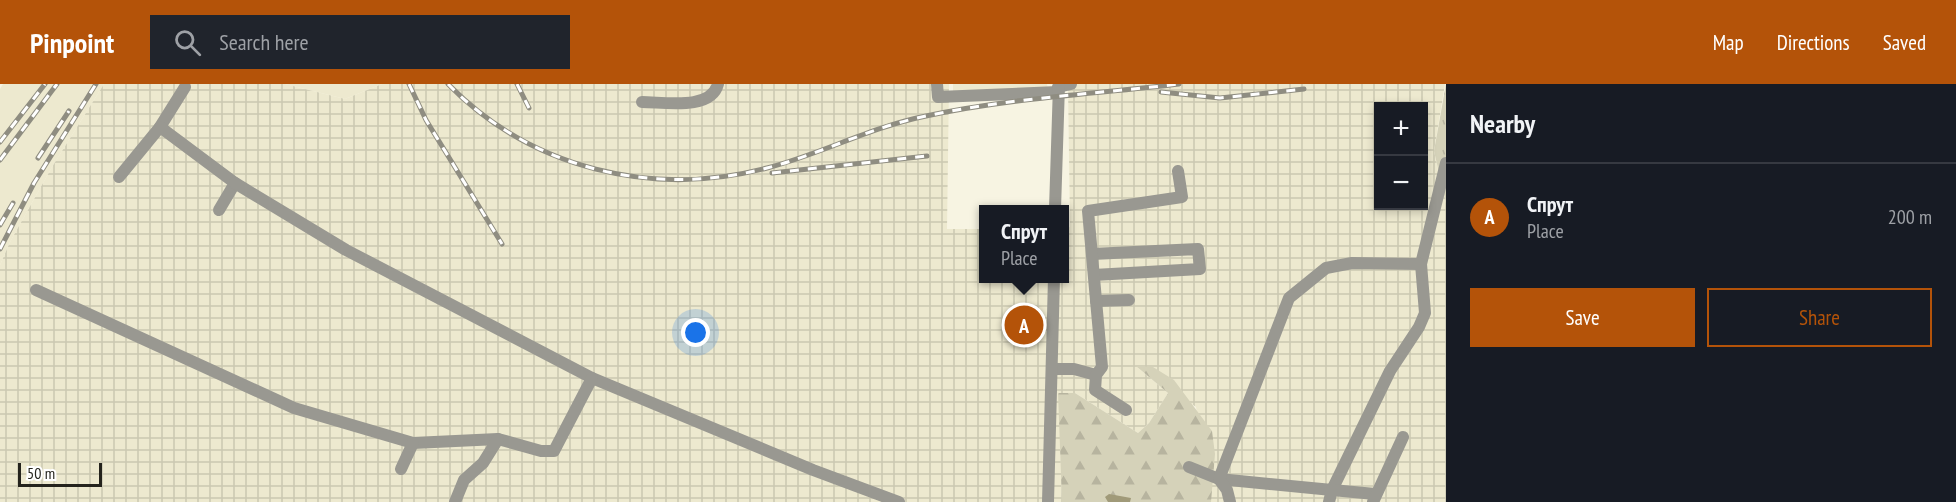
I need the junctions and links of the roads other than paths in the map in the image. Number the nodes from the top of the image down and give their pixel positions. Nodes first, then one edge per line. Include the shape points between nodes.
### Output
1 (718, 84) edge
2 (937, 84) edge
3 (1071, 84) edge
4 (185, 87) dead end
5 (1058, 88) edge
6 (642, 102) dead end
7 (160, 127) junction
8 (1446, 163) edge
9 (1178, 171) dead end
10 (119, 177) dead end
11 (236, 183) junction
12 (1055, 205) edge
13 (219, 210) dead end
14 (1092, 254) junction
15 (1421, 264) junction
16 (1094, 275) junction
17 (1054, 283) edge
18 (36, 290) dead end
19 (1129, 300) dead end
20 (1096, 301) junction
21 (1052, 369) junction
22 (1096, 375) junction
23 (592, 378) junction
24 (1126, 410) dead end
25 (1403, 437) dead end
26 (498, 438) junction
27 (413, 444) junction
28 (1189, 467) dead end
29 (401, 469) dead end
30 (1219, 479) junction
31 (1330, 496) edge
32 (1374, 498) edge
33 (455, 502) edge
34 (899, 502) edge
35 (1048, 502) edge
36 (1230, 502) edge

1 - 6 street via 711,97 698,102
2 - 5 street via 938,98
3 - 5 street
4 - 7 street
5 - 12 street
7 - 10 street
7 - 11 street
8 - 15 street
9 - 14 street via 1182,197 1088,210
11 - 13 street
11 - 23 street via 346,250
14 - 16 street
14 - 16 street via 1198,249 1200,269
15 - 30 street via 1326,268 1289,298
15 - 31 street via 1425,313 1385,380
16 - 20 street
17 - 21 street
18 - 27 street via 294,408
19 - 20 street
20 - 22 street via 1102,367
21 - 22 street
21 - 35 street
22 - 24 street via 1095,390
23 - 26 street via 554,451
23 - 34 street
25 - 32 street
26 - 27 street
26 - 33 street via 483,463 464,480
27 - 29 street
28 - 30 street
30 - 31 street
30 - 36 street
31 - 32 street

